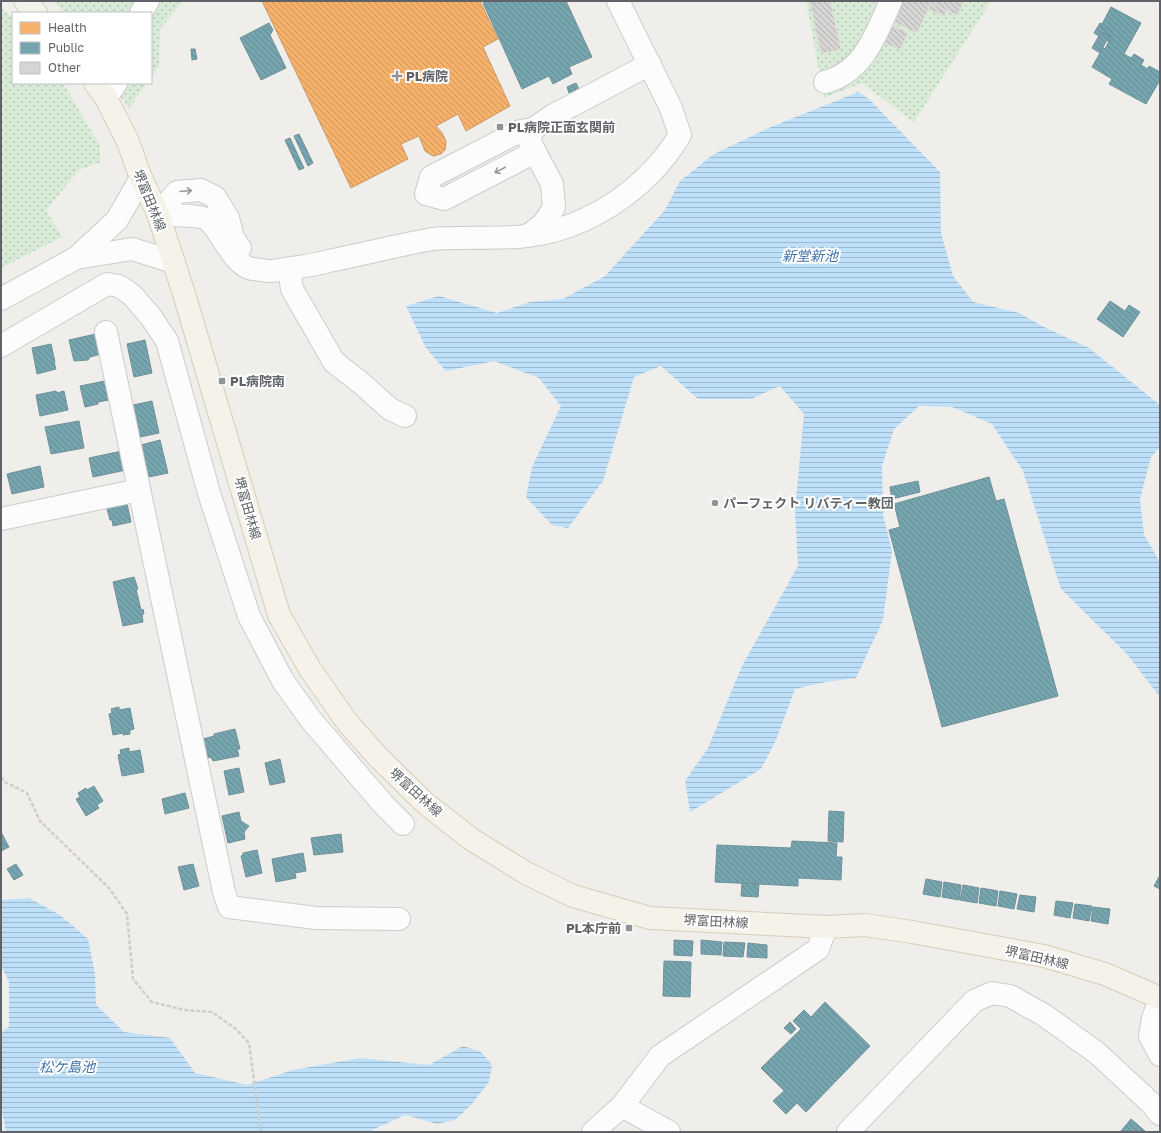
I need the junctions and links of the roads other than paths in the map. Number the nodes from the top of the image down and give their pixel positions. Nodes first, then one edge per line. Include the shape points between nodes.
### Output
1 (25, 1) edge
2 (618, 1) edge
3 (891, 1) edge
4 (35, 12) edge
5 (650, 64) junction
6 (825, 82) dead end
7 (106, 88) edge
8 (533, 129) junction
9 (534, 152) junction
10 (141, 178) junction
11 (158, 214) junction
12 (527, 236) junction
13 (76, 258) junction
14 (174, 262) junction
15 (289, 269) junction
16 (1, 299) edge
17 (106, 332) dead end
18 (1, 346) edge
19 (405, 416) dead end
20 (139, 490) junction
21 (1, 519) edge
22 (403, 824) dead end
23 (399, 918) dead end
24 (826, 927) junction
25 (1160, 999) edge
26 (1160, 1055) edge
27 (622, 1106) junction
28 (1160, 1114) edge
29 (592, 1132) edge
30 (669, 1132) edge
31 (848, 1132) edge

1 - 4 main road
2 - 5 lane
3 - 6 lane via 869,48 852,69
5 - 8 lane via 552,116
5 - 12 lane via 671,108 680,135 672,149 643,181 596,215 562,229
7 - 10 main road, 堺富田林線
8 - 9 lane via 529,140
9 -> 8 lane via 444,199 426,194 430,177 520,131
9 - 12 lane via 552,184 554,207 542,224
10 - 11 main road, 堺富田林線
10 - 13 lane via 117,220
11 - 14 main road, 堺富田林線
11 - 15 lane via 197,216 207,220 240,262 250,269
12 - 15 lane via 435,239
13 - 14 lane via 132,249
13 - 16 lane
14 - 24 main road, 堺富田林線 via 280,615 310,669 347,722 378,757 425,803 471,839 526,873 573,896 650,918
15 - 19 lane via 292,289 334,362 390,409
17 - 20 lane
18 - 22 lane via 107,284 119,286 132,295 151,317 167,341 209,493 249,616 283,681 311,720
20 - 21 lane
20 - 23 lane via 229,906 316,918
24 - 25 main road, 堺富田林線 via 865,925 1044,956 1106,974
24 - 27 lane via 818,949 660,1056
25 - 26 lane via 1150,1036
27 - 29 lane
27 - 30 lane
28 - 31 lane via 1097,1053 1044,1015 1010,996 992,993 974,1002

